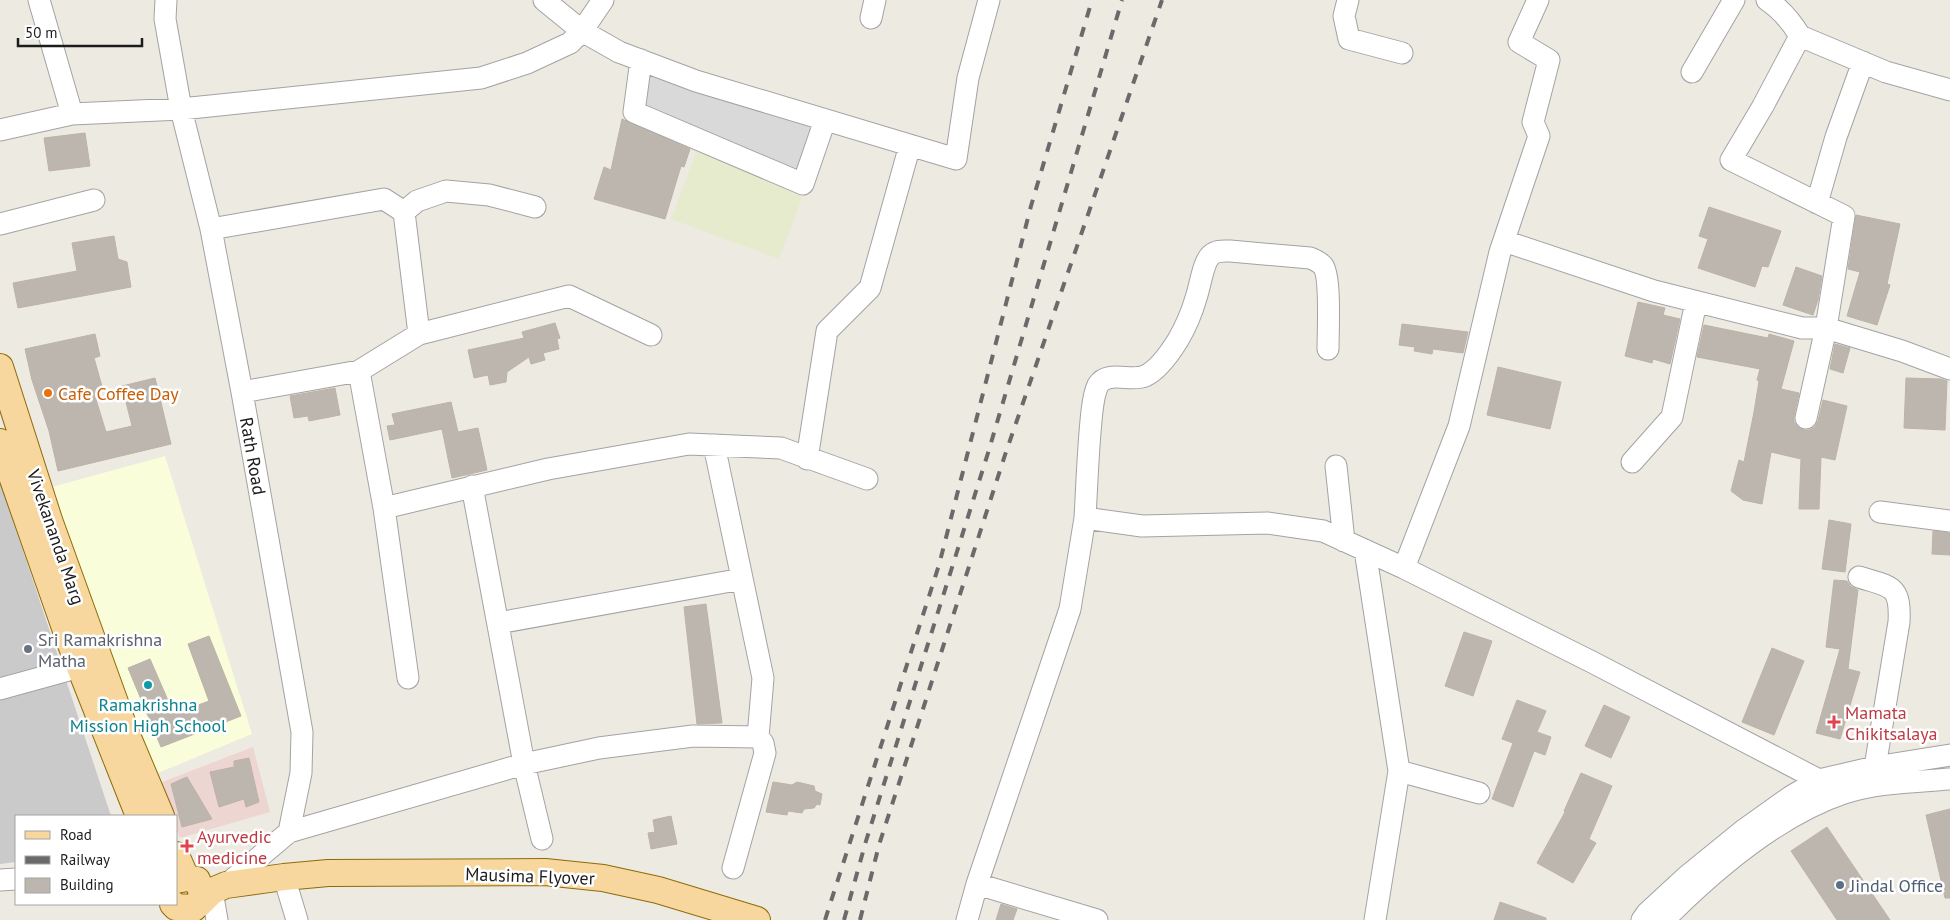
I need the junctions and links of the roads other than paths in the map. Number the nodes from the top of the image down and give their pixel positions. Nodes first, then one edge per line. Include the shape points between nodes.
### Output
1 (38, 0) edge
2 (166, 0) edge
3 (544, 0) edge
4 (604, 0) edge
5 (989, 0) edge
6 (1348, 0) edge
7 (1538, 0) edge
8 (1734, 0) edge
9 (1767, 0) edge
10 (582, 31) junction
11 (1800, 36) junction
12 (1402, 53) dead end
13 (641, 60) junction
14 (1864, 62) junction
15 (1692, 72) dead end
16 (1950, 90) edge
17 (181, 109) junction
18 (72, 114) junction
19 (825, 120) junction
20 (0, 130) edge
21 (910, 145) junction
22 (94, 200) dead end
23 (1817, 203) junction
24 (535, 207) dead end
25 (404, 212) junction
26 (0, 224) edge
27 (210, 229) junction
28 (1504, 241) junction
29 (1696, 302) junction
30 (1826, 328) junction
31 (419, 334) junction
32 (651, 335) dead end
33 (1328, 348) dead end
34 (0, 367) edge
35 (1950, 369) edge
36 (360, 371) junction
37 (242, 392) junction
38 (1806, 418) dead end
39 (0, 442) edge
40 (714, 445) junction
41 (807, 459) junction
42 (1632, 462) dead end
43 (1336, 466) dead end
44 (867, 480) dead end
45 (472, 486) junction
46 (384, 508) junction
47 (1880, 512) dead end
48 (1086, 518) junction
49 (1950, 521) edge
50 (1344, 541) junction
51 (1365, 550) junction
52 (1404, 568) junction
53 (1859, 577) dead end
54 (742, 579) junction
55 (498, 623) junction
56 (80, 667) junction
57 (408, 678) dead end
58 (0, 689) edge
59 (758, 737) junction
60 (1950, 755) edge
61 (524, 764) junction
62 (1399, 770) junction
63 (1879, 776) junction
64 (1950, 779) edge
65 (1819, 780) junction
66 (1480, 793) dead end
67 (139, 815) edge
68 (160, 815) edge
69 (289, 832) junction
70 (542, 840) dead end
71 (733, 868) dead end
72 (179, 871) edge
73 (284, 877) junction
74 (15, 879) edge
75 (0, 880) edge
76 (977, 884) junction
77 (213, 900) edge
78 (174, 905) edge
79 (297, 920) edge
80 (757, 920) edge
81 (967, 920) edge
82 (1097, 920) edge
83 (1375, 920) edge
84 (1642, 920) edge
85 (1664, 920) edge

1 - 18 street
2 - 17 street, Rath Road via 165,19
3 - 10 street
4 - 10 street
5 - 21 street via 968,78 956,159
6 - 12 street via 1344,16 1349,39
7 - 28 street via 1519,42 1549,60 1533,122 1540,136
8 - 15 street
9 - 11 street via 1792,22
10 - 13 street via 619,52
10 - 17 street via 570,43 527,63 481,78
11 - 14 street
11 - 23 street via 1731,160
13 - 19 street via 696,81
13 - 19 street via 634,112 802,184
14 - 16 street via 1886,72
14 - 23 street via 1836,137
17 - 18 street
17 - 27 street, Rath Road
18 - 20 street
19 - 21 street
21 - 41 street via 870,288 827,331
22 - 26 street
23 - 30 street via 1844,216
24 - 25 street via 489,195 446,192 417,202
25 - 27 street via 384,199
25 - 31 street
27 - 37 street, Rath Road
28 - 29 street
28 - 52 street via 1460,426
29 - 30 street via 1802,328
29 - 42 street via 1672,417
30 - 35 street
30 - 38 street
31 - 32 street via 569,296
31 - 36 street
33 - 48 street via 1327,277 1318,261 1230,250 1211,255 1178,340 1154,371 1143,378 1114,377 1102,380 1098,385 1090,428
34 - 68 main road, Vivekananda Marg via 49,520 126,733
36 - 37 street
36 - 46 street
37 - 69 street, Rath Road via 302,732 301,773
39 - 56 main road, Vivekananda Marg
40 - 41 street via 781,448
40 - 45 street via 689,444
40 - 54 street
41 - 44 street
43 - 50 street
45 - 46 street
45 - 55 street
46 - 57 street
47 - 49 street
48 - 50 street via 1142,526 1267,523 1324,531
48 - 76 street via 1070,609
50 - 51 street
51 - 52 street
51 - 62 street
52 - 65 street
53 - 63 street via 1889,587 1899,601
54 - 55 street
54 - 59 street via 763,678
55 - 61 street
56 - 58 street
56 - 67 main road, Vivekananda Marg
59 - 61 street via 693,736 598,748
59 - 71 street via 765,753
60 - 63 street
61 - 69 street
61 - 70 street
62 - 66 street
62 - 83 street
63 - 64 street
63 - 65 street
63 - 85 street via 1806,810 1759,838 1693,891
65 - 84 street via 1745,829 1686,877
69 - 77 street
72 - 77 main road via 196,880 202,898
73 - 77 main road, Mausima Flyover
73 - 79 street
73 - 80 main road, Mausima Flyover via 545,872 603,878 658,890
74 - 75 street
76 - 81 street
76 - 82 street
77 - 78 main road, Mausima Flyover via 194,908

